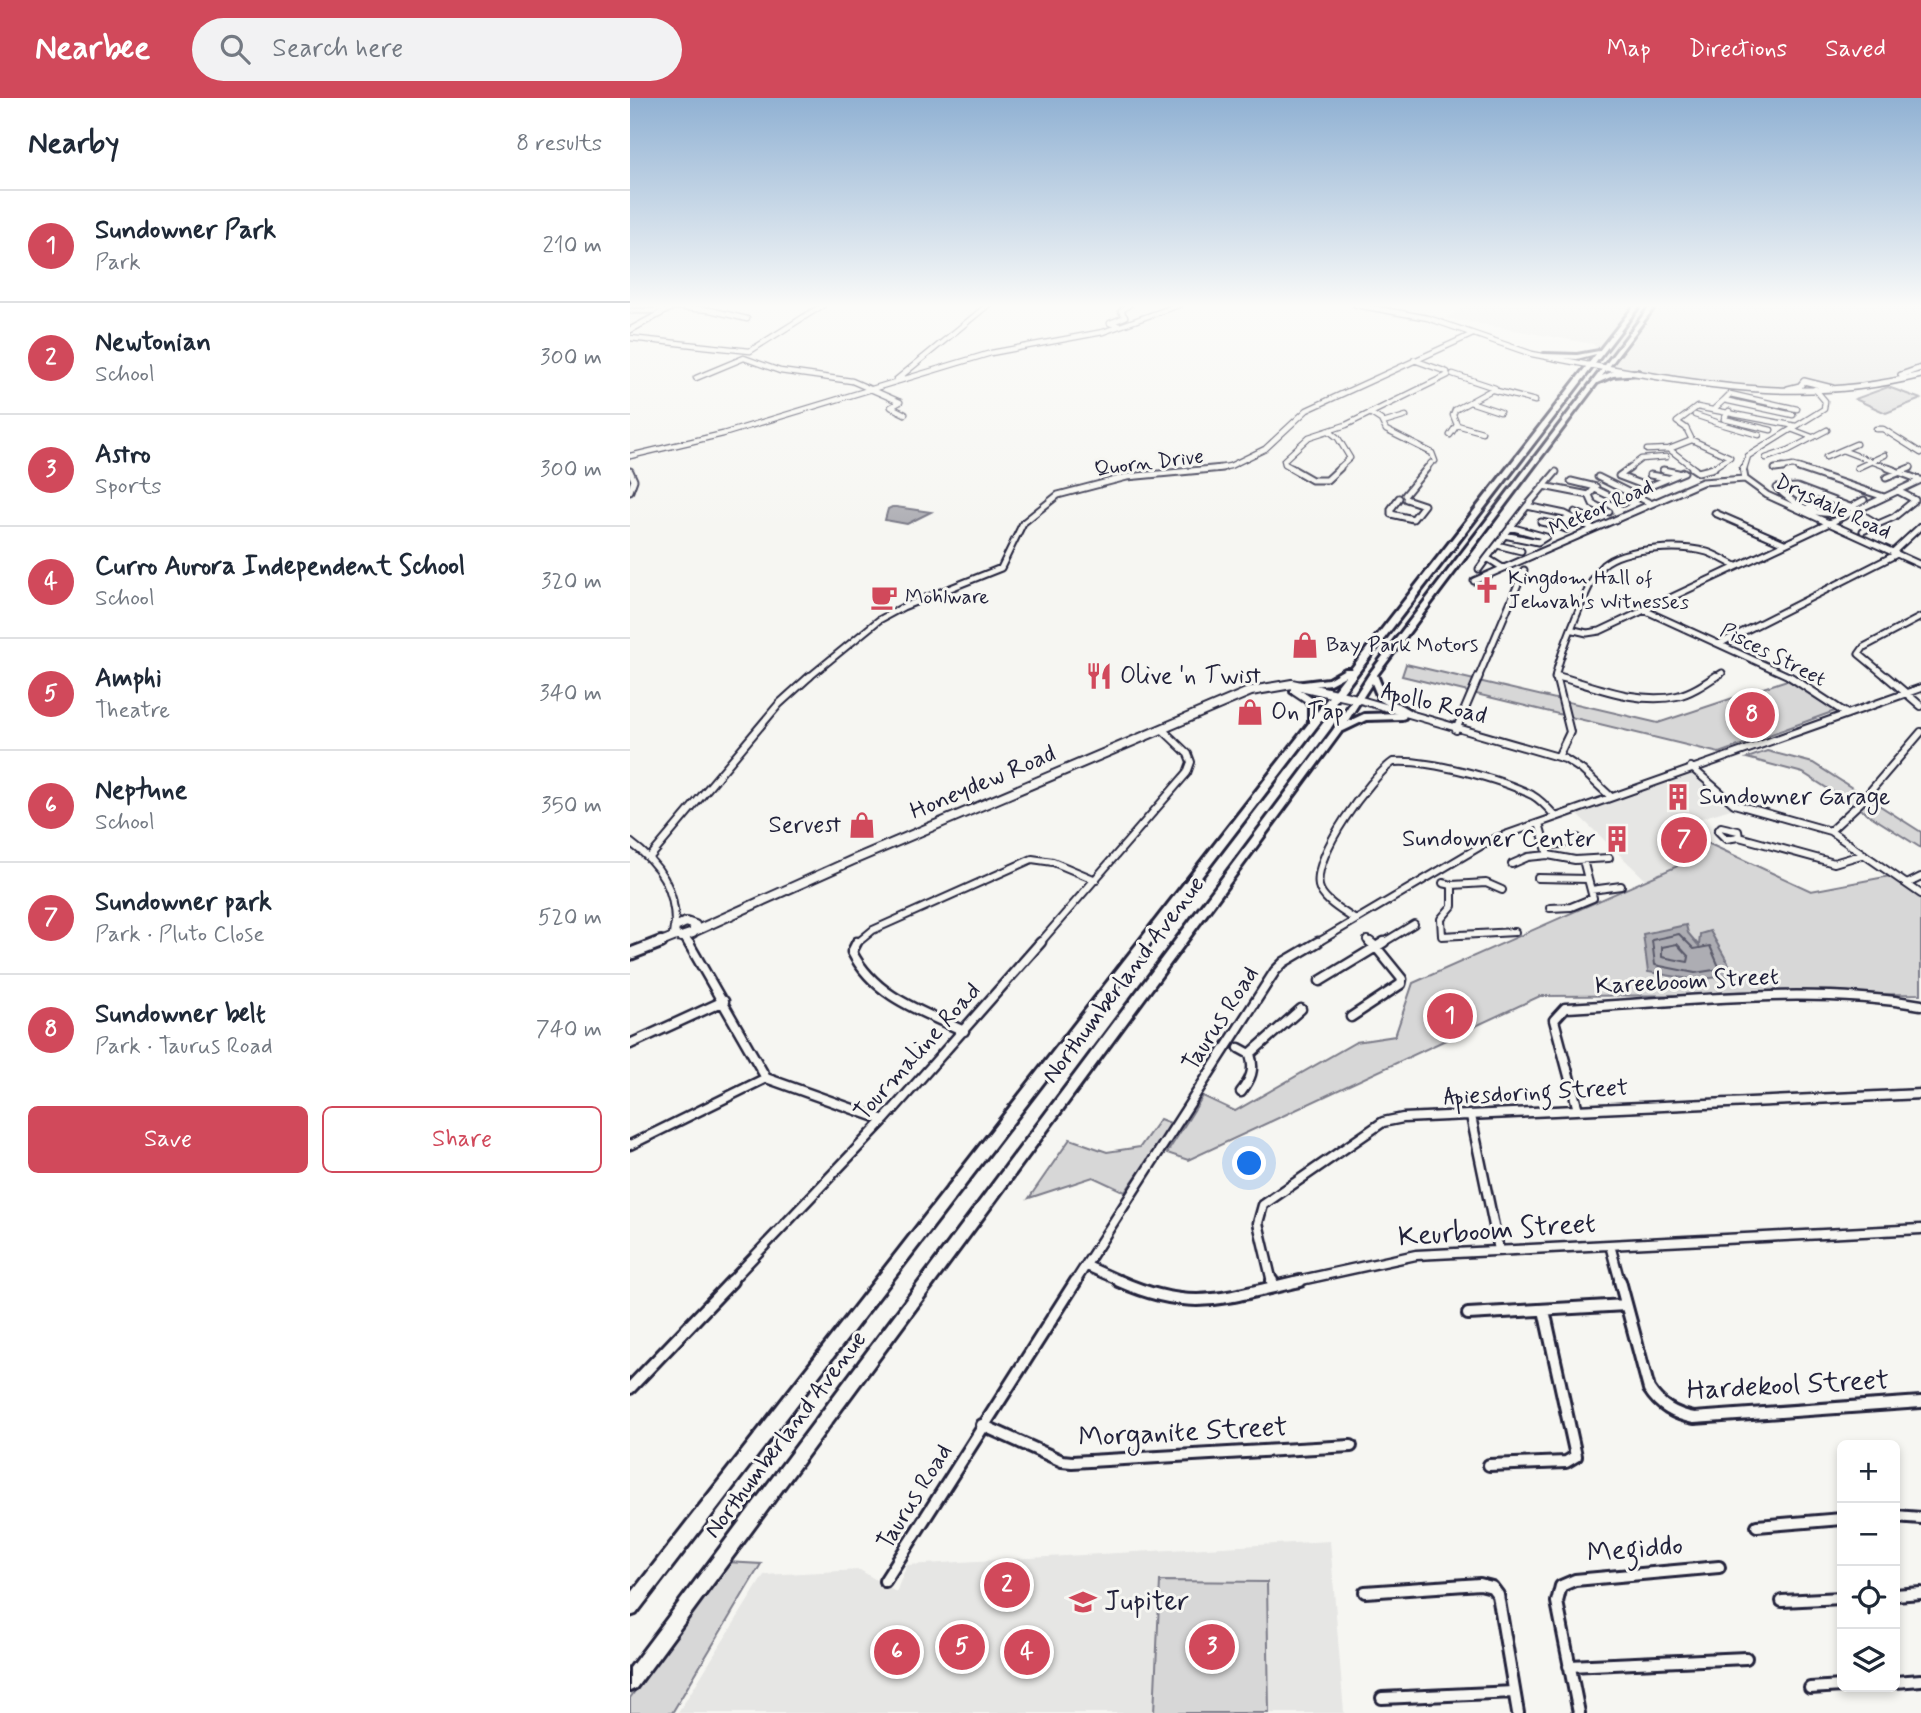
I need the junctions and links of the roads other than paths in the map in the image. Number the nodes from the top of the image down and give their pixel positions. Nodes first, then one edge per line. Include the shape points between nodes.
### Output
1 (846, 380) edge
2 (1370, 380) edge
3 (1436, 380) edge
4 (1473, 380) edge
5 (1578, 380) edge
6 (1600, 380) edge
7 (1688, 380) edge
8 (1700, 380) edge
9 (1878, 380) edge
10 (1901, 380) edge
11 (895, 381) edge
12 (1597, 382) joint
13 (875, 388) junction
14 (1833, 388) junction
15 (1788, 389) junction
16 (1493, 390) junction
17 (1816, 391) junction
18 (1724, 400) junction
19 (1535, 401) dead end
20 (1470, 402) junction
21 (1715, 408) junction
22 (1797, 409) dead end
23 (1729, 411) junction
24 (1500, 412) dead end
25 (1370, 413) junction
26 (905, 414) dead end
27 (1695, 415) dead end
28 (1793, 415) dead end
29 (1406, 416) dead end
30 (1724, 419) junction
31 (1714, 422) junction
32 (1383, 423) junction
33 (1457, 425) junction
34 (1879, 427) dead end
35 (1794, 428) junction
36 (1771, 430) dead end
37 (1827, 430) dead end
38 (1329, 432) junction
39 (1482, 432) dead end
40 (1450, 435) dead end
41 (1759, 435) dead end
42 (1812, 437) junction
43 (1692, 440) junction
44 (1856, 444) dead end
45 (1669, 449) junction
46 (1842, 450) junction
47 (1920, 452) edge
48 (1650, 455) junction
49 (1885, 455) dead end
50 (630, 456) edge
51 (1666, 457) dead end
52 (1826, 457) dead end
53 (1766, 458) dead end
54 (1871, 462) junction
55 (1912, 467) dead end
56 (1857, 468) dead end
57 (1775, 469) dead end
58 (1663, 470) dead end
59 (630, 471) edge
60 (1556, 472) dead end
61 (1899, 472) junction
62 (1650, 475) dead end
63 (1598, 477) dead end
64 (1886, 478) dead end
65 (1668, 479) junction
66 (1745, 479) junction
67 (1921, 480) edge
68 (1572, 481) dead end
69 (1635, 484) junction
70 (1544, 486) junction
71 (1797, 487) junction
72 (1804, 487) dead end
73 (1595, 489) junction
74 (630, 491) edge
75 (1898, 491) junction
76 (1628, 492) junction
77 (1589, 495) junction
78 (1406, 497) junction
79 (1797, 497) dead end
80 (1884, 497) junction
81 (1789, 498) junction
82 (1864, 500) dead end
83 (1624, 503) dead end
84 (1650, 503) junction
85 (1527, 506) junction
86 (1828, 506) dead end
87 (1805, 507) junction
88 (1850, 507) junction
89 (1857, 511) junction
90 (1609, 512) dead end
91 (1715, 513) dead end
92 (1574, 516) junction
93 (1587, 518) dead end
94 (1541, 522) dead end
95 (1829, 523) junction
96 (1878, 524) junction
97 (1556, 525) junction
98 (1921, 526) edge
99 (1510, 527) junction
100 (1592, 528) junction
101 (1566, 529) dead end
102 (1863, 531) dead end
103 (1504, 535) junction
104 (1784, 543) junction
105 (1497, 545) junction
106 (1521, 551) dead end
107 (1895, 553) junction
108 (1488, 558) junction
109 (1921, 565) edge
110 (1736, 566) junction
111 (1503, 568) junction
112 (1479, 569) dead end
113 (1524, 570) dead end
114 (1474, 581) dead end
115 (1644, 610) junction
116 (1921, 617) edge
117 (1574, 630) junction
118 (1719, 644) junction
119 (1356, 665) junction
120 (1722, 673) dead end
121 (1374, 675) junction
122 (1556, 676) junction
123 (1296, 687) junction
124 (1921, 688) edge
125 (1904, 694) junction
126 (1333, 696) junction
127 (1356, 701) junction
128 (1921, 706) edge
129 (1405, 714) junction
130 (1847, 714) junction
131 (1312, 724) junction
132 (1457, 729) junction
133 (1163, 730) junction
134 (1337, 731) junction
135 (1921, 732) edge
136 (1558, 757) junction
137 (1691, 767) junction
138 (1610, 796) junction
139 (1556, 817) junction
140 (1539, 822) junction
141 (1830, 831) junction
142 (1739, 837) dead end
143 (1578, 838) dead end
144 (630, 842) edge
145 (1545, 845) junction
146 (1548, 855) junction
147 (1861, 855) junction
148 (651, 856) junction
149 (1609, 858) dead end
150 (1583, 860) junction
151 (1512, 864) dead end
152 (1921, 877) edge
153 (1538, 878) dead end
154 (1588, 879) junction
155 (1096, 880) junction
156 (1907, 884) junction
157 (1621, 886) dead end
158 (1502, 890) dead end
159 (1591, 890) junction
160 (1921, 894) edge
161 (1550, 908) dead end
162 (677, 912) junction
163 (1354, 919) junction
164 (1414, 924) dead end
165 (692, 927) junction
166 (677, 932) junction
167 (1515, 932) dead end
168 (1367, 940) dead end
169 (691, 944) junction
170 (1376, 947) junction
171 (630, 954) edge
172 (1320, 981) dead end
173 (724, 1001) junction
174 (1921, 1004) edge
175 (1301, 1009) dead end
176 (1351, 1017) dead end
177 (964, 1031) junction
178 (630, 1044) edge
179 (1239, 1048) dead end
180 (1250, 1054) junction
181 (766, 1078) junction
182 (1241, 1092) dead end
183 (1921, 1094) edge
184 (1578, 1110) junction
185 (1471, 1116) junction
186 (884, 1120) junction
187 (630, 1145) edge
188 (1921, 1229) edge
189 (1610, 1245) junction
190 (1499, 1250) junction
191 (1087, 1266) junction
192 (1273, 1286) junction
193 (1626, 1305) junction
194 (1544, 1310) junction
195 (1468, 1314) dead end
196 (630, 1388) edge
197 (1921, 1402) edge
198 (982, 1426) junction
199 (1351, 1446) dead end
200 (1489, 1465) dead end
201 (1900, 1516) edge
202 (1921, 1518) edge
203 (1837, 1520) edge
204 (1757, 1525) dead end
205 (1719, 1567) dead end
206 (885, 1581) dead end
207 (1365, 1592) dead end
208 (1921, 1593) edge
209 (1900, 1595) edge
210 (1837, 1598) edge
211 (1782, 1601) dead end
212 (630, 1608) edge
213 (1746, 1658) dead end
214 (1569, 1666) junction
215 (1921, 1680) edge
216 (630, 1682) edge
217 (1900, 1682) edge
218 (1837, 1686) edge
219 (1810, 1688) dead end
220 (1514, 1692) junction
221 (1382, 1698) dead end
222 (1518, 1713) edge
223 (1579, 1713) edge

1 - 13 street
2 - 148 street, Quorn Drive via 1307,410 1270,445 1230,466 1127,477 1054,498 1020,527 1001,568 879,620 786,697
3 - 25 street
4 - 16 street via 1494,386
5 - 119 main road, Northumberland Avenue
6 - 12 main road
7 - 17 street via 1739,389
8 - 15 street
9 - 14 street
10 - 17 street
11 - 13 street
12 - 121 main road, Northumberland Avenue
13 - 26 street via 900,402 891,407
13 - 50 street via 723,434
14 - 15 street via 1804,381
14 - 17 street
15 - 17 street
16 - 19 street
16 - 20 street
17 - 35 street, Drysdale Road via 1825,401 1824,409
18 - 21 street
18 - 22 street via 1730,394
18 - 28 street
20 - 24 street
20 - 33 street via 1454,412
21 - 23 street
21 - 43 street via 1694,407 1677,422
23 - 30 street
23 - 35 street
25 - 32 street
25 - 38 street
27 - 31 street
29 - 32 street
30 - 31 street
30 - 36 street
31 - 41 street
32 - 78 street via 1434,455
33 - 39 street
33 - 40 street
34 - 47 street
35 - 42 street
35 - 66 street, Drysdale Road via 1745,459
37 - 42 street
38 - 38 street via 1350,458 1327,480 1316,481 1287,466 1284,461 1307,439
42 - 53 street
43 - 45 street
43 - 45 street via 1730,457 1698,472
44 - 46 street
45 - 48 street
46 - 52 street
46 - 54 street
48 - 51 street
48 - 69 street via 1619,475
49 - 54 street
54 - 56 street
54 - 61 street
55 - 61 street
57 - 80 street via 1797,467
58 - 65 street via 1681,472
59 - 74 street via 634,480
60 - 70 street
61 - 64 street
61 - 67 street
62 - 65 street
63 - 76 street
65 - 69 street via 1648,487
66 - 84 street, Meteor Road via 1702,482
66 - 95 street, Drysdale Road via 1767,495
67 - 75 street
68 - 73 street
69 - 76 street
70 - 77 street
70 - 85 street
71 - 72 street
71 - 81 street via 1778,488
71 - 88 street
73 - 77 street
73 - 83 street
75 - 80 street
75 - 96 street via 1915,500
76 - 84 street
77 - 90 street via 1593,504
78 - 78 street via 1424,505 1413,519 1391,513 1399,495
79 - 81 street
80 - 89 street
81 - 87 street
82 - 88 street
84 - 100 street, Meteor Road
85 - 92 street
85 - 99 street
86 - 87 street
87 - 88 street via 1826,515
88 - 89 street
89 - 95 street
89 - 96 street
91 - 104 street
92 - 93 street
92 - 97 street
92 - 100 street
94 - 97 street
95 - 104 street
95 - 107 street, Drysdale Road
96 - 102 street
97 - 101 street
98 - 107 street
99 - 103 street
99 - 103 street via 1546,537 1538,542
100 - 111 street, Meteor Road
103 - 105 street
104 - 110 street
105 - 106 street
105 - 108 street
107 - 109 street, Drysdale Road
107 - 118 street
108 - 111 street
108 - 112 street
110 - 115 street
110 - 117 street via 1707,552 1640,549 1601,568
111 - 114 street, Meteor Road
113 - 132 street
115 - 117 street via 1593,633
115 - 118 street, Pisces Street
116 - 125 street via 1859,651 1862,659
117 - 122 street
118 - 130 street, Pisces Street via 1797,680
119 - 123 main road via 1330,681
119 - 126 main road, Northumberland Avenue
120 - 122 street via 1680,695 1664,697 1645,697
121 - 127 main road, Northumberland Avenue
121 - 129 main road via 1382,698
122 - 136 street via 1570,732
123 - 126 street, Honeydew Road
123 - 131 main road via 1313,703
123 - 133 street, Honeydew Road via 1261,688
124 - 125 street, Taurus Road
125 - 128 street
125 - 130 street, Taurus Road
126 - 127 street, Honeydew Road
126 - 131 main road, Northumberland Avenue
127 - 129 street, Apollo Road
127 - 134 main road, Northumberland Avenue
129 - 132 street, Apollo Road
129 - 134 main road via 1364,717
130 - 137 street, Taurus Road
131 - 212 main road, Northumberland Avenue
132 - 136 street, Apollo Road
133 - 155 street, Tourmaline Road via 1188,754 1190,768
133 - 165 street, Honeydew Road
134 - 216 main road, Northumberland Avenue
135 - 141 street
136 - 138 street, Apollo Road via 1582,770
137 - 138 street, Taurus Road
137 - 141 street via 1734,804
138 - 139 street, Taurus Road
139 - 140 street, Taurus Road
139 - 163 street via 1537,798 1514,788 1418,761 1394,762 1381,771 1350,810 1318,878 1324,895
140 - 145 street
140 - 163 street, Taurus Road via 1481,844
141 - 147 street
142 - 147 street via 1834,863
143 - 145 street
144 - 148 street
145 - 146 street
146 - 150 street
146 - 151 street
147 - 156 street
148 - 162 street via 667,882
149 - 150 street
150 - 154 street
152 - 156 street
153 - 154 street
154 - 159 street
155 - 177 street, Tourmaline Road
155 - 177 street via 1044,859 1025,861 858,940 852,952 870,981
156 - 160 street
157 - 159 street
158 - 167 street via 1486,883 1448,884 1452,906 1441,919 1442,936
159 - 161 street via 1589,900
162 - 165 street
162 - 166 street
163 - 191 street, Taurus Road via 1275,971
164 - 170 street
165 - 166 street, Honeydew Road
165 - 169 street
166 - 169 street
166 - 171 street
168 - 170 street
169 - 173 street
170 - 172 street
170 - 176 street via 1402,979 1401,984
173 - 178 street
173 - 181 street
174 - 184 street, Kareeboom Street via 1876,997 1804,996 1565,1008 1554,1020
175 - 180 street
177 - 186 street, Tourmaline Road
179 - 180 street
180 - 182 street via 1253,1074
181 - 186 street
181 - 187 street
183 - 184 street, Apiesdoring Street
184 - 185 street, Apiesdoring Street
185 - 190 street
185 - 192 street, Apiesdoring Street via 1383,1122 1268,1199 1258,1223
186 - 196 street, Tourmaline Road
188 - 189 street, Keurboom Street
189 - 190 street, Keurboom Street
189 - 193 street, Hardekool Street
190 - 192 street, Keurboom Street via 1416,1255
191 - 192 street, Keurboom Street via 1165,1300 1186,1303
191 - 198 street, Taurus Road
193 - 194 street
193 - 197 street, Hardekool Street via 1649,1389 1661,1406 1681,1416
194 - 195 street
194 - 200 street via 1576,1456 1566,1462
198 - 199 street, Morganite Street via 1072,1462
198 - 206 street, Taurus Road
201 - 202 street
203 - 204 street
205 - 214 street, Megiddo via 1575,1580 1561,1586 1557,1602
207 - 220 street via 1492,1587 1499,1595
208 - 209 street
210 - 211 street
213 - 214 street
214 - 223 street, Megiddo
215 - 217 street
218 - 219 street
220 - 221 street
220 - 222 street

